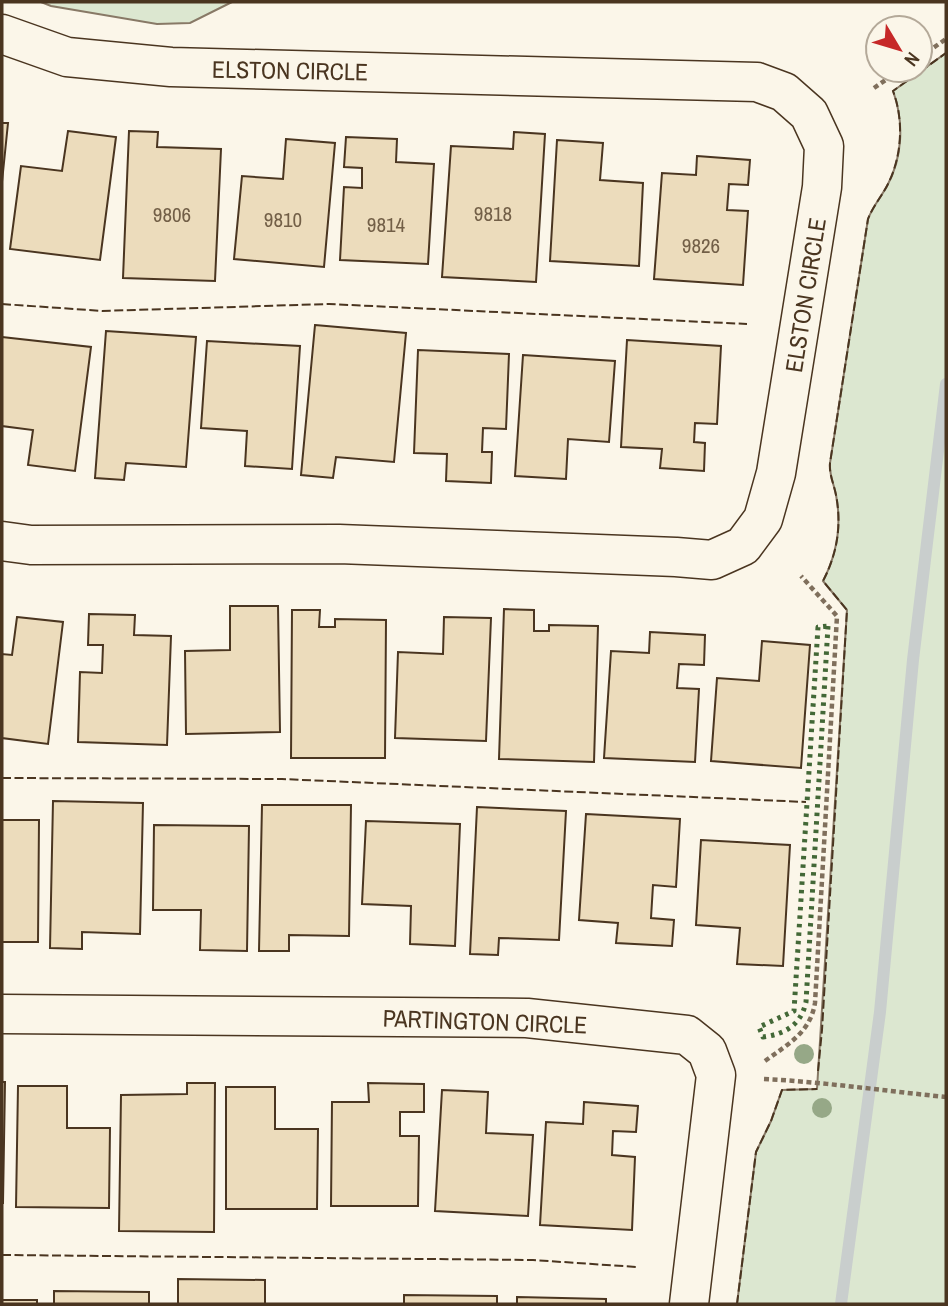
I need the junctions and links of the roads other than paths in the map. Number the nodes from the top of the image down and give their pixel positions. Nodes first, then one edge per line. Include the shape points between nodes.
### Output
1 (2, 34) edge
2 (2, 541) edge
3 (2, 1014) edge
4 (689, 1304) edge

1 - 2 street, ELSTON CIRCLE via 67,58 171,67 757,82 784,92 809,114 824,146 822,187 776,473 763,519 743,546 712,560 339,544 31,545
3 - 4 street, PARTINGTON CIRCLE via 527,1018 687,1035 707,1051 716,1075

